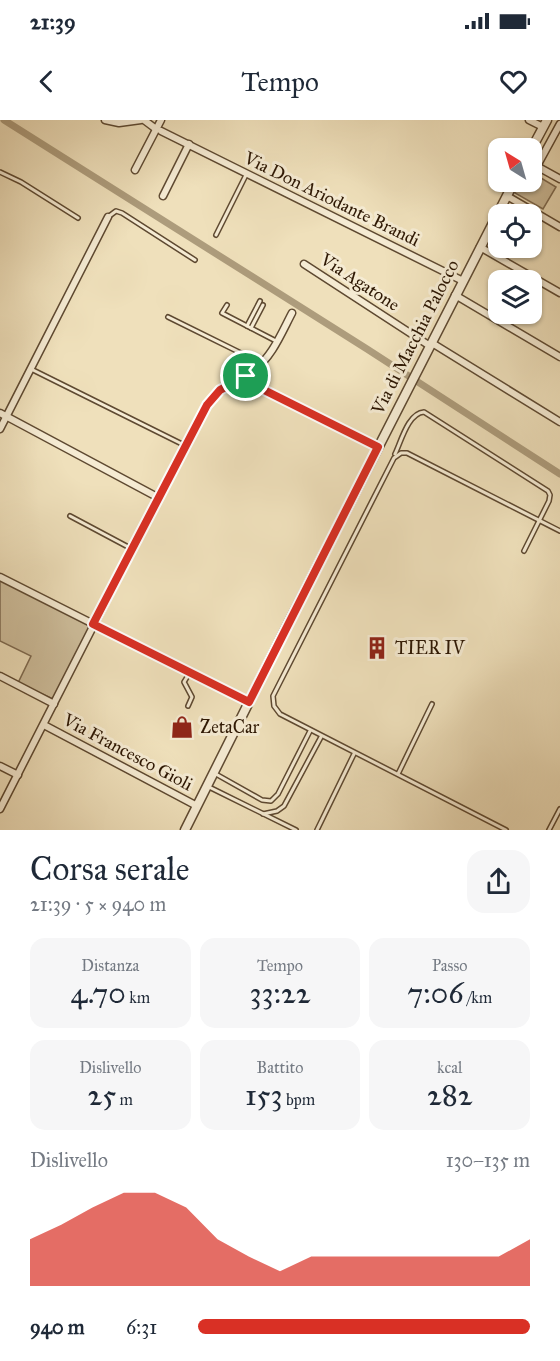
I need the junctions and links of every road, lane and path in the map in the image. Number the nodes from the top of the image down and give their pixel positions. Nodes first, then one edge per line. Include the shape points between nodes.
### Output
1 (105, 120) edge
2 (142, 120) edge
3 (161, 120) edge
4 (528, 120) edge
5 (545, 124) edge
6 (560, 124) edge
7 (159, 130) junction
8 (537, 138) edge
9 (189, 144) junction
10 (542, 152) edge
11 (542, 169) edge
12 (135, 170) dead end
13 (0, 172) edge
14 (247, 173) junction
15 (560, 179) edge
16 (509, 192) edge
17 (163, 196) dead end
18 (507, 196) junction
19 (108, 217) joint
20 (78, 218) dead end
21 (560, 227) edge
22 (216, 235) dead end
23 (480, 247) junction
24 (195, 260) dead end
25 (304, 264) dead end
26 (463, 280) junction
27 (560, 293) edge
28 (455, 295) junction
29 (260, 301) dead end
30 (227, 305) dead end
31 (263, 305) dead end
32 (292, 313) dead end
33 (168, 317) dead end
34 (249, 327) junction
35 (277, 342) junction
36 (431, 344) junction
37 (560, 357) edge
38 (261, 364) junction
39 (31, 369) junction
40 (246, 376) junction
41 (3, 415) edge
42 (560, 422) edge
43 (0, 429) edge
44 (185, 446) junction
45 (378, 447) junction
46 (394, 458) junction
47 (159, 498) junction
48 (70, 516) dead end
49 (539, 521) junction
50 (560, 531) edge
51 (133, 549) junction
52 (524, 551) dead end
53 (0, 577) edge
54 (93, 624) junction
55 (189, 672) junction
56 (0, 676) edge
57 (249, 702) junction
58 (54, 704) junction
59 (432, 705) dead end
60 (188, 706) dead end
61 (44, 725) junction
62 (310, 731) junction
63 (321, 736) junction
64 (354, 754) junction
65 (0, 766) edge
66 (214, 772) junction
67 (398, 774) junction
68 (18, 775) junction
69 (207, 786) junction
70 (197, 806) junction
71 (0, 809) edge
72 (560, 809) edge
73 (263, 814) junction
74 (493, 823) junction
75 (185, 830) edge
76 (296, 830) edge
77 (317, 830) edge
78 (489, 830) edge
79 (506, 830) edge
80 (549, 830) edge

1 - 2 street
2 - 7 street, Via Don Ariodante Brandi
3 - 7 street
4 - 5 street
5 - 8 street
6 - 10 street
7 - 9 street, Via Don Ariodante Brandi
7 - 12 street
9 - 14 street, Via Don Ariodante Brandi
9 - 17 street
11 - 15 street
13 - 20 lane
14 - 22 lane
14 - 26 street, Via Don Ariodante Brandi
16 - 18 street, Via di Macchia Palocco
18 - 21 street
18 - 23 street, Via di Macchia Palocco
19 - 24 lane via 122,213
19 - 39 street
23 - 26 street, Via di Macchia Palocco
23 - 27 street
25 - 36 street, Via Agatone
26 - 28 street, Via di Macchia Palocco
28 - 36 street, Via di Macchia Palocco
28 - 37 street
29 - 34 lane
30 - 34 lane via 222,313
31 - 34 lane
32 - 35 street
33 - 38 lane
34 - 35 lane
35 - 38 street
36 - 42 street, Via Agatone
36 - 45 street, Via di Macchia Palocco
38 - 40 street
39 - 41 street
39 - 44 lane
40 - 44 street via 211,399
40 - 45 street via 258,387
41 - 43 street
41 - 47 street
44 - 47 street
45 - 57 street, Via di Macchia Palocco
46 - 49 lane via 407,453
46 - 49 lane via 414,416 426,413 548,491 549,501
46 - 62 lane via 273,696 279,714
47 - 51 street
48 - 51 lane
49 - 50 lane
49 - 52 lane
51 - 54 street
53 - 54 street
54 - 55 street
54 - 58 street
55 - 57 street
55 - 60 lane via 184,682 192,697
56 - 58 street
57 - 66 street, Via di Macchia Palocco
58 - 61 street
59 - 67 lane
61 - 68 street
61 - 70 street, Via Francesco Gioli
62 - 63 lane
62 - 66 lane via 271,801 262,800
63 - 64 lane
63 - 73 lane via 286,803 277,811
64 - 67 lane
64 - 77 lane
65 - 68 street
66 - 69 street, Via di Macchia Palocco
67 - 74 lane
68 - 71 street
69 - 70 street, Via di Macchia Palocco
69 - 73 lane
70 - 75 street, Via di Macchia Palocco
72 - 80 lane
73 - 76 lane
74 - 78 lane
74 - 79 lane

